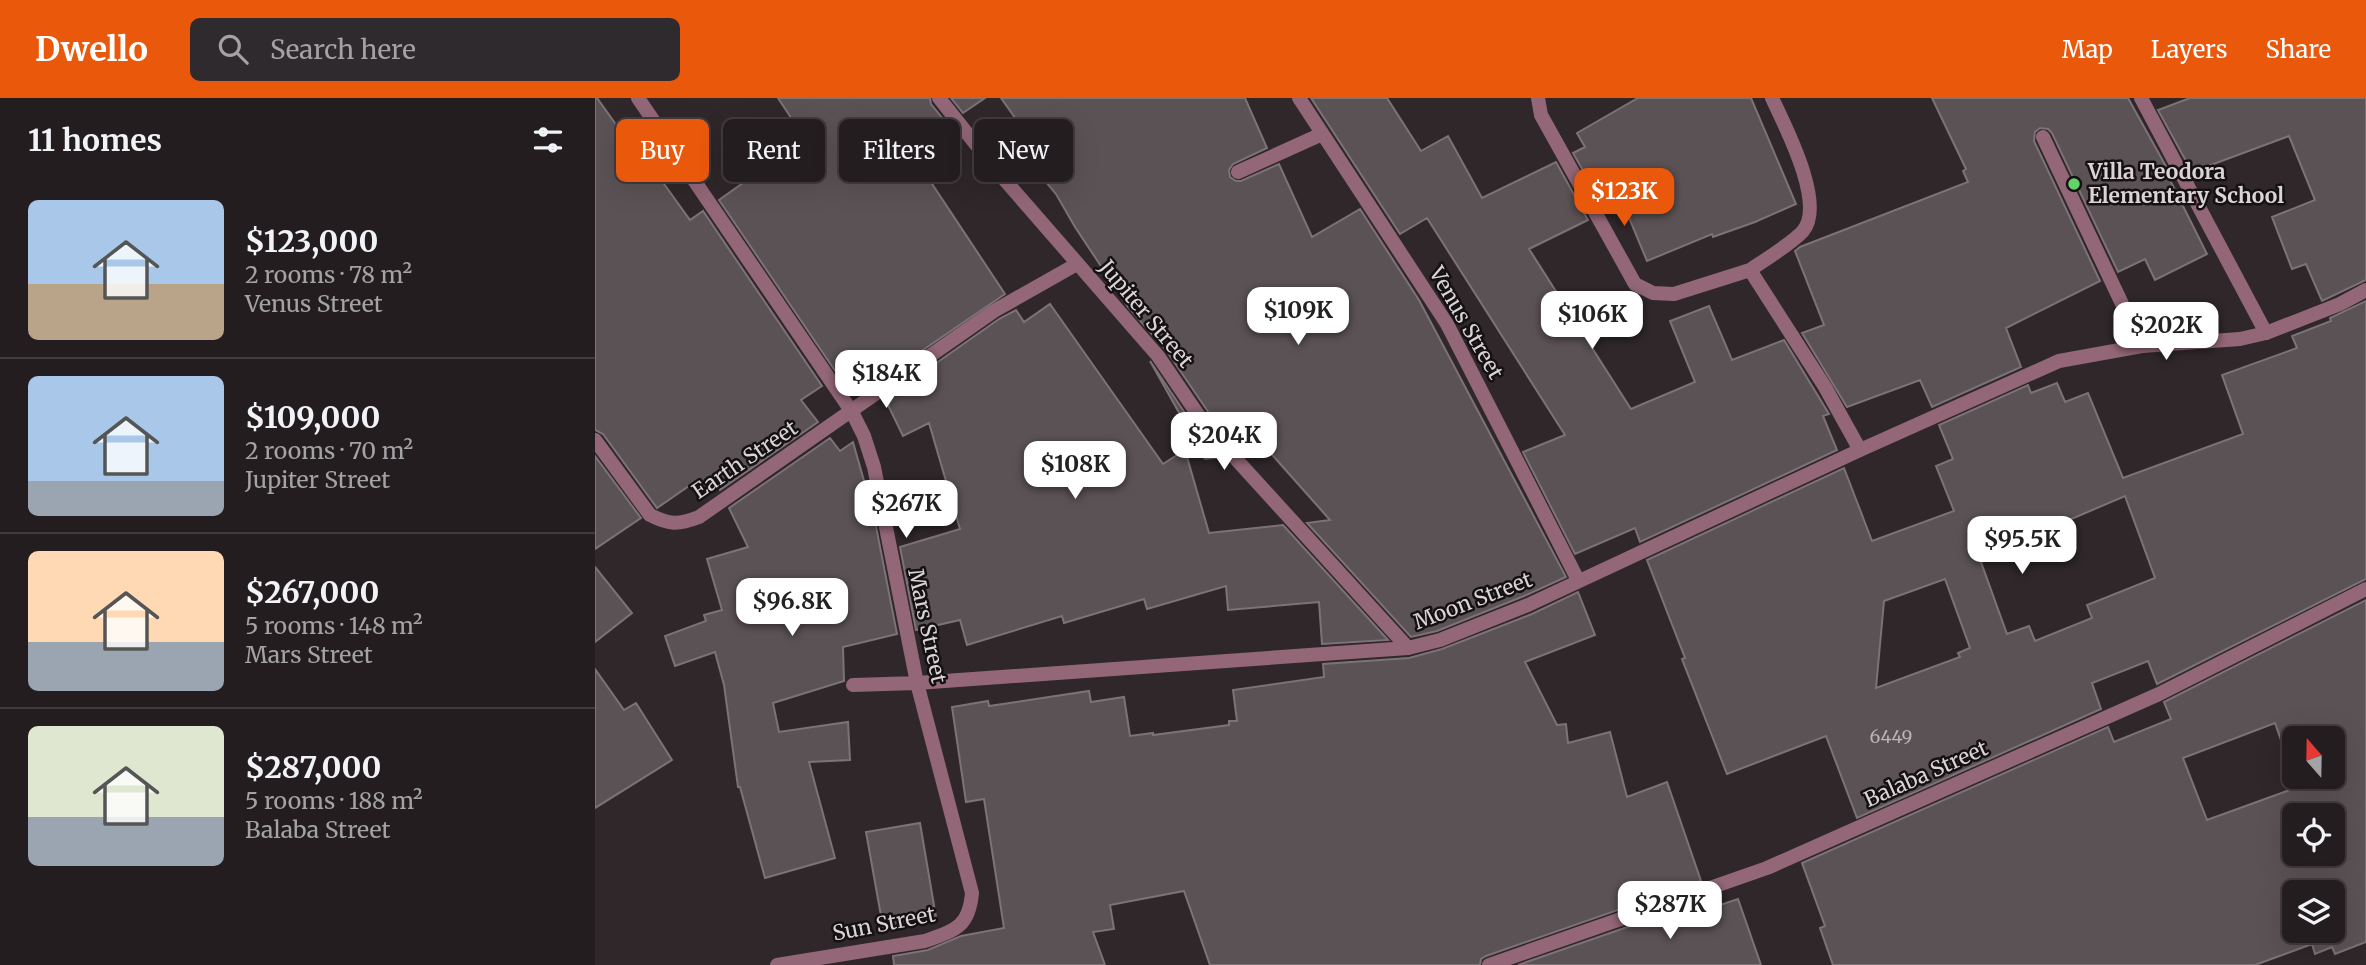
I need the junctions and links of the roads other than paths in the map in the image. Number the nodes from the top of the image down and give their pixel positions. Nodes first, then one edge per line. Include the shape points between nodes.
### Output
1 (638, 98) edge
2 (939, 98) edge
3 (1299, 98) edge
4 (1538, 98) edge
5 (1772, 98) edge
6 (2141, 98) edge
7 (1322, 134) junction
8 (2043, 137) dead end
9 (1238, 172) dead end
10 (1077, 264) junction
11 (1750, 270) junction
12 (2366, 290) edge
13 (2266, 333) junction
14 (2142, 346) junction
15 (852, 412) junction
16 (595, 440) edge
17 (1860, 450) junction
18 (1578, 580) junction
19 (2366, 589) edge
20 (1408, 648) junction
21 (917, 683) junction
22 (853, 685) dead end
23 (972, 893) joint
24 (778, 965) edge
25 (1489, 965) edge

1 - 15 street, Mars Street
2 - 10 street, Jupiter Street
3 - 7 street, Venus Street
4 - 11 street via 1541,114 1635,284 1653,293 1674,294
5 - 11 street via 1788,131 1811,214 1803,231
6 - 13 street
7 - 9 street
7 - 18 street, Venus Street via 1447,324
8 - 14 street
10 - 15 street, Earth Street via 994,312
10 - 20 street, Jupiter Street via 1158,356 1205,425
11 - 17 street
12 - 13 street, Moon Street
13 - 14 street, Moon Street
14 - 17 street, Moon Street via 2059,361
15 - 16 street, Earth Street via 699,517 680,524 650,515
15 - 21 street, Mars Street via 874,467
17 - 18 street, Moon Street
18 - 20 street, Moon Street via 1466,631
19 - 25 street, Balaba Street via 2159,694 1767,868
20 - 21 street, Moon Street
21 - 22 street, Moon Street
21 - 23 street, Mars Street
23 - 24 street, Sun Street via 962,925 948,933 925,941

